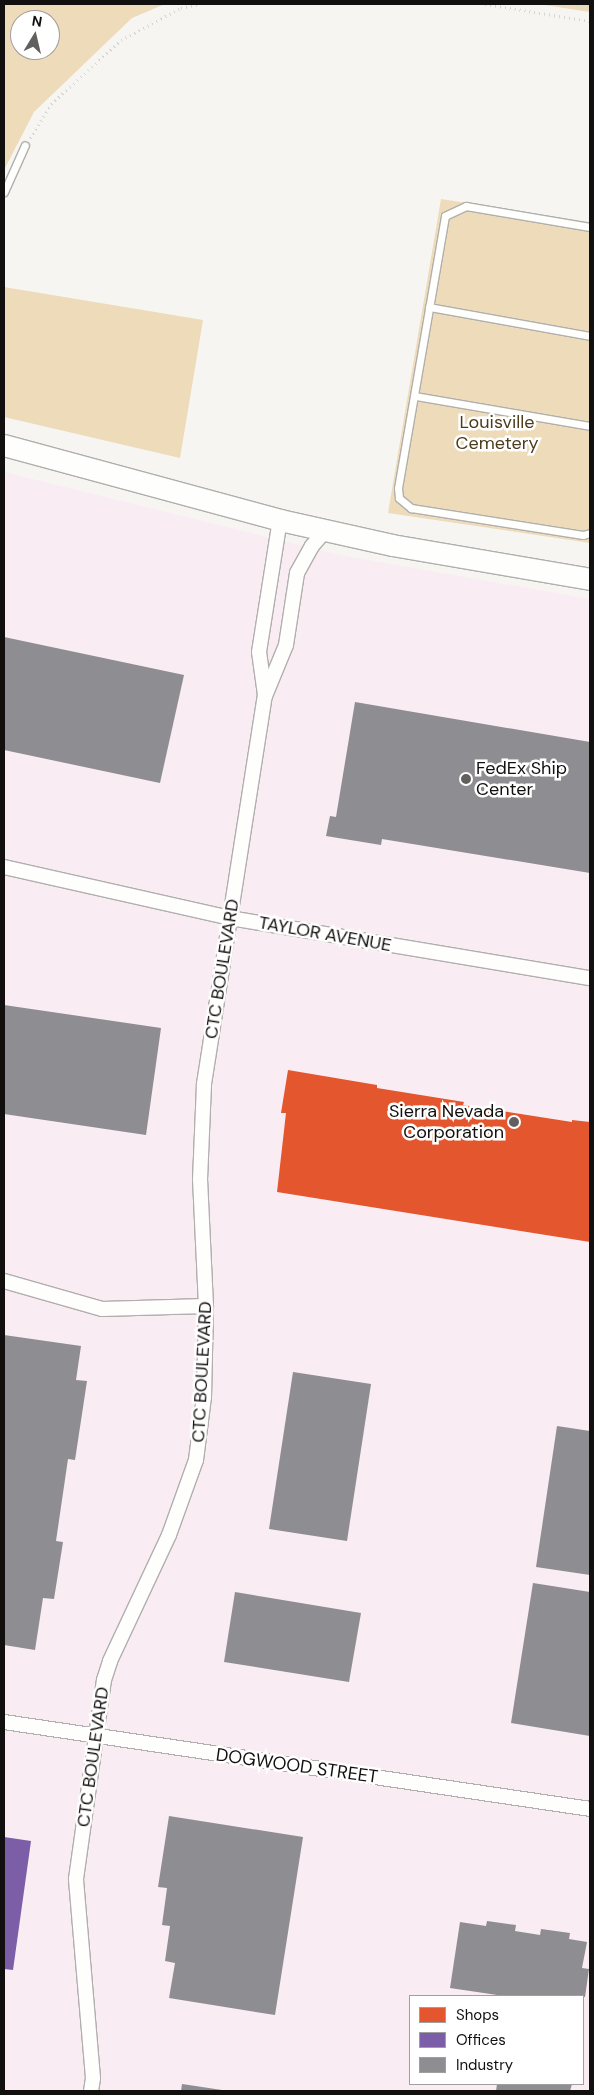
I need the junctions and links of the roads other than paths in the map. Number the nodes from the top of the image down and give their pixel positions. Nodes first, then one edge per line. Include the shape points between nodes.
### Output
1 (25, 145) road end
2 (4, 192) edge
3 (590, 227) edge
4 (430, 307) junction
5 (590, 336) edge
6 (415, 396) junction
7 (590, 426) edge
8 (4, 445) edge
9 (280, 520) junction
10 (326, 530) junction
11 (590, 533) edge
12 (590, 579) edge
13 (265, 696) junction
14 (4, 867) edge
15 (230, 918) junction
16 (590, 978) edge
17 (4, 1281) edge
18 (206, 1306) junction
19 (4, 1722) edge
20 (98, 1736) junction
21 (590, 1809) edge
22 (91, 2091) edge

1 - 2 lane
3 - 4 lane via 466,206 455,209 442,222
4 - 5 lane
4 - 6 lane
6 - 7 lane
6 - 11 lane via 398,488 404,504 420,510 583,535
8 - 9 main road
9 - 10 main road
9 - 13 street, CTC BOULEVARD via 259,652
10 - 12 main road
10 - 13 street, CTC BOULEVARD via 312,546 297,573 286,646
13 - 15 street, CTC BOULEVARD
14 - 15 street, TAYLOR AVENUE
15 - 16 street, TAYLOR AVENUE
15 - 18 street, CTC BOULEVARD via 204,1084 200,1133
17 - 18 street via 102,1310
18 - 20 street, CTC BOULEVARD via 204,1397 196,1460 169,1535 110,1661
19 - 20 street, DOGWOOD STREET
20 - 21 street, DOGWOOD STREET
20 - 22 street, CTC BOULEVARD via 76,1879 91,2048

